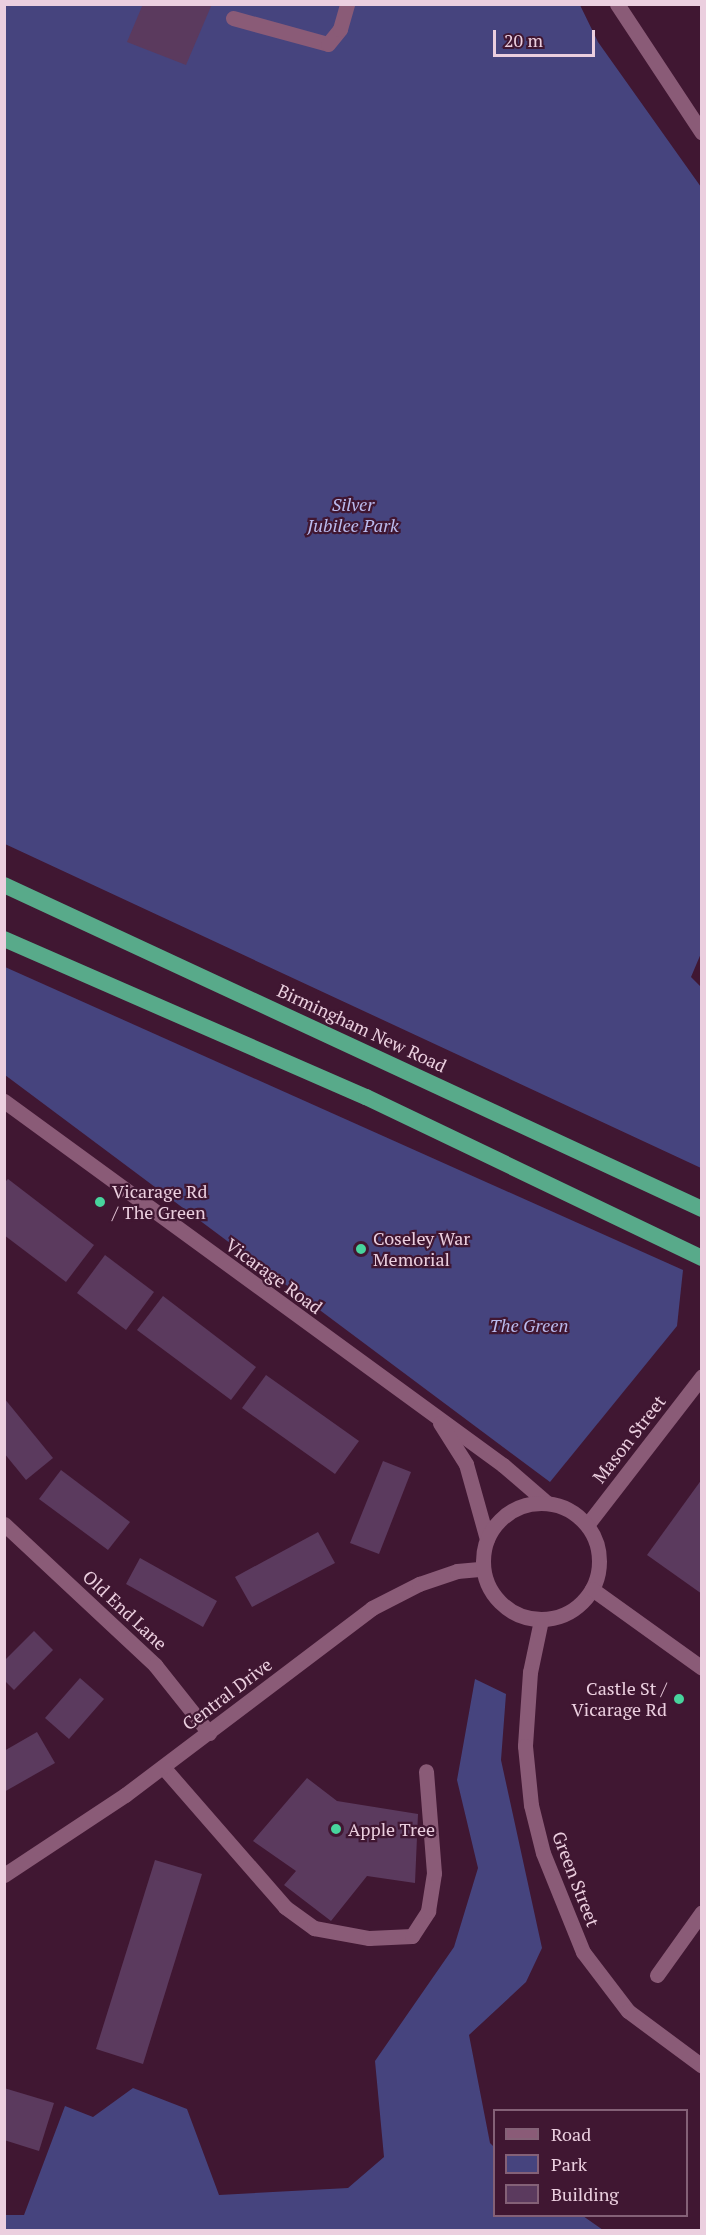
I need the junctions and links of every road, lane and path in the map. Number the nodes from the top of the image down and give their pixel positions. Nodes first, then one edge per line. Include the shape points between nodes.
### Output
1 (347, 4) edge
2 (616, 4) edge
3 (233, 18) dead end
4 (702, 133) edge
5 (4, 885) edge
6 (4, 939) edge
7 (4, 1101) edge
8 (702, 1209) edge
9 (702, 1258) edge
10 (702, 1376) edge
11 (435, 1416) junction
12 (547, 1503) junction
13 (4, 1524) edge
14 (587, 1525) junction
15 (487, 1539) junction
16 (482, 1569) junction
17 (592, 1589) junction
18 (541, 1620) junction
19 (702, 1668) edge
20 (209, 1733) junction
21 (163, 1767) junction
22 (426, 1771) dead end
23 (4, 1875) edge
24 (702, 1912) edge
25 (657, 1975) dead end
26 (702, 2066) edge

1 - 3 main road via 340,29 328,44
2 - 4 main road
5 - 8 highway, Birmingham New Road
6 - 9 highway via 366,1097
7 - 11 main road, Vicarage Road
10 - 14 main road, Mason Street
11 - 12 main road, Vicarage Road
11 - 15 main road, Vicarage Road via 466,1464
12 - 14 main road via 562,1506
12 - 15 main road via 520,1506 505,1515
13 - 20 main road, Old End Lane via 155,1665
14 - 17 main road via 599,1558
15 - 16 main road
16 - 18 main road via 493,1595 505,1607 523,1617
16 - 20 main road, Central Drive via 457,1571 419,1584 372,1608
17 - 18 main road via 572,1611
17 - 19 main road
18 - 26 main road, Green Street via 530,1672 525,1746 531,1805 543,1853 583,1952 627,2012
20 - 21 main road, Central Drive
21 - 22 main road via 285,1907 314,1928 369,1938 412,1936 428,1911 434,1873
21 - 23 main road, Central Drive
24 - 25 main road

